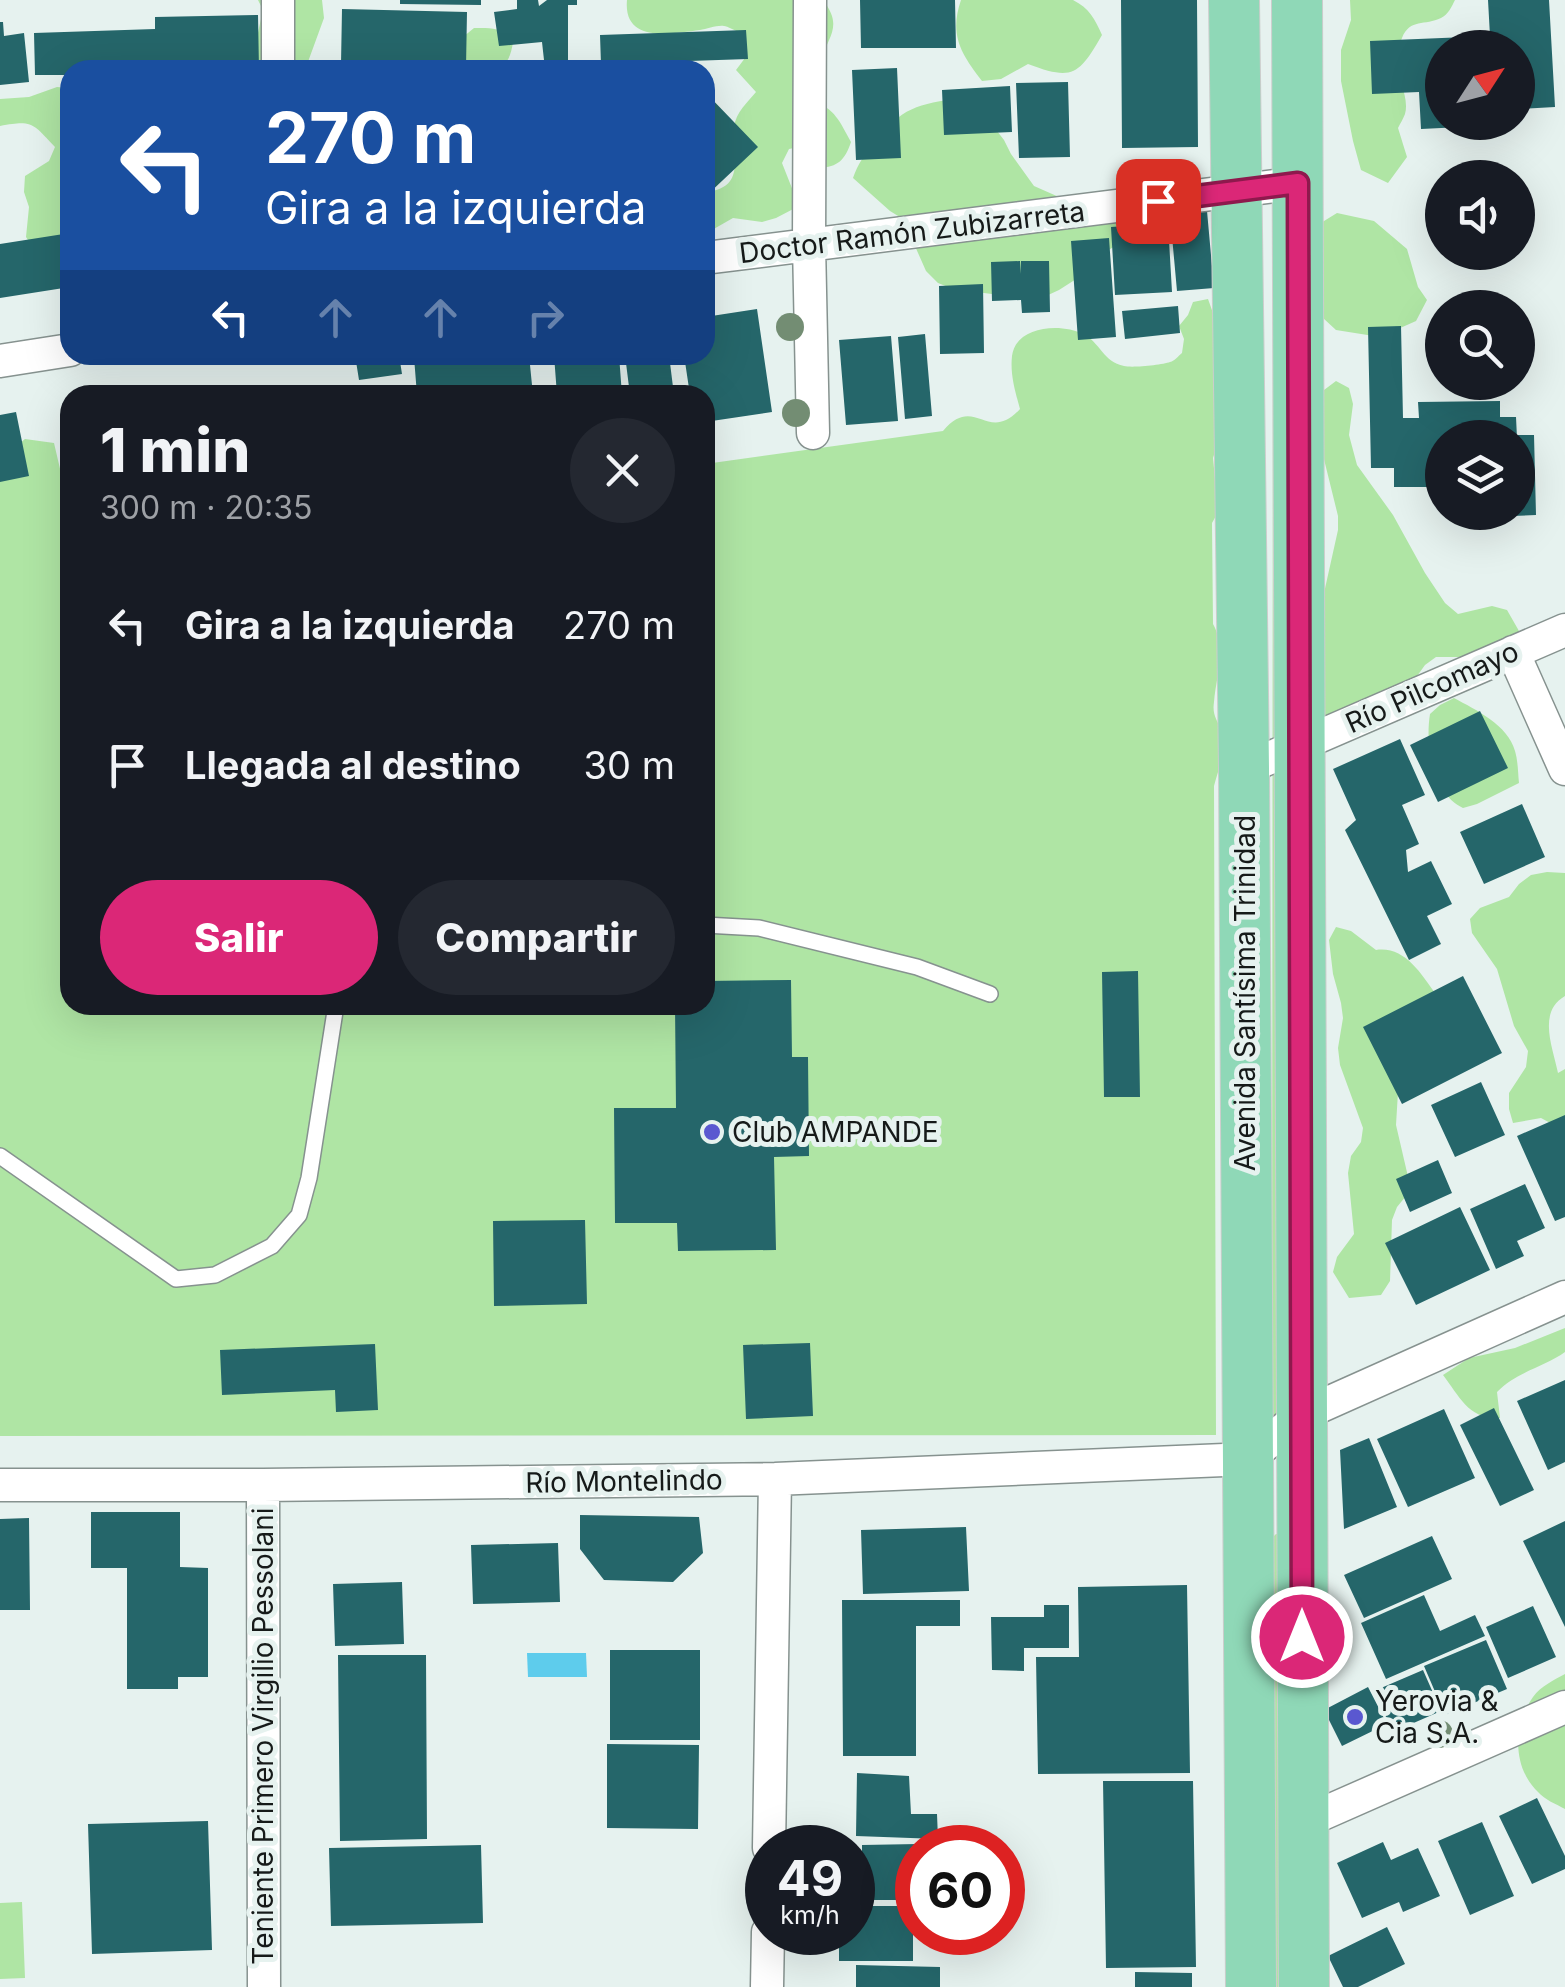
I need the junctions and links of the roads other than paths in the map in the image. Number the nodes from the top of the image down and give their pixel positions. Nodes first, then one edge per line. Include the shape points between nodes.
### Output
1 (278, 0) edge
2 (810, 0) edge
3 (1234, 0) edge
4 (1297, 0) edge
5 (278, 60) edge
6 (1298, 183) junction
7 (1236, 191) junction
8 (809, 244) junction
9 (715, 257) edge
10 (60, 352) edge
11 (0, 361) edge
12 (813, 433) dead end
13 (1565, 630) edge
14 (1513, 652) junction
15 (1300, 744) junction
16 (1244, 769) junction
17 (1565, 769) edge
18 (715, 926) edge
19 (990, 994) dead end
20 (334, 1015) edge
21 (0, 1156) edge
22 (1565, 1297) edge
23 (1302, 1415) junction
24 (1248, 1459) junction
25 (774, 1479) junction
26 (0, 1485) edge
27 (263, 1485) junction
28 (1565, 1707) edge
29 (1304, 1822) junction
30 (769, 1825) edge
31 (768, 1955) edge
32 (264, 1987) edge
33 (767, 1987) edge
34 (1252, 1987) edge
35 (1304, 1987) edge

1 - 5 street
2 - 8 street
3 - 7 main road, Avenida Santísima Trinidad
4 - 6 main road, Avenida Santísima Trinidad
6 - 7 street, Doctor Ramón Zubizarreta
6 - 15 main road, Avenida Santísima Trinidad
7 - 8 street, Doctor Ramón Zubizarreta
7 - 16 main road, Avenida Santísima Trinidad
8 - 9 street, Doctor Ramón Zubizarreta
8 - 12 street
10 - 11 street
13 - 14 street, Río Pilcomayo
14 - 15 street, Río Pilcomayo
14 - 17 street
15 - 16 street, Río Pilcomayo
15 - 23 main road, Avenida Santísima Trinidad
16 - 24 main road, Avenida Santísima Trinidad
18 - 19 lane via 759,928 917,967
20 - 21 lane via 299,1215 272,1246 215,1275 176,1278
22 - 23 street
23 - 24 street
23 - 29 main road, Avenida Santísima Trinidad
24 - 25 street, Río Montelindo
24 - 34 main road, Avenida Santísima Trinidad
25 - 27 street, Río Montelindo
25 - 30 street
26 - 27 street, Río Montelindo
27 - 32 street, Teniente Primero Virgilio Pessolani
28 - 29 street
29 - 35 main road, Avenida Santísima Trinidad
31 - 33 street

